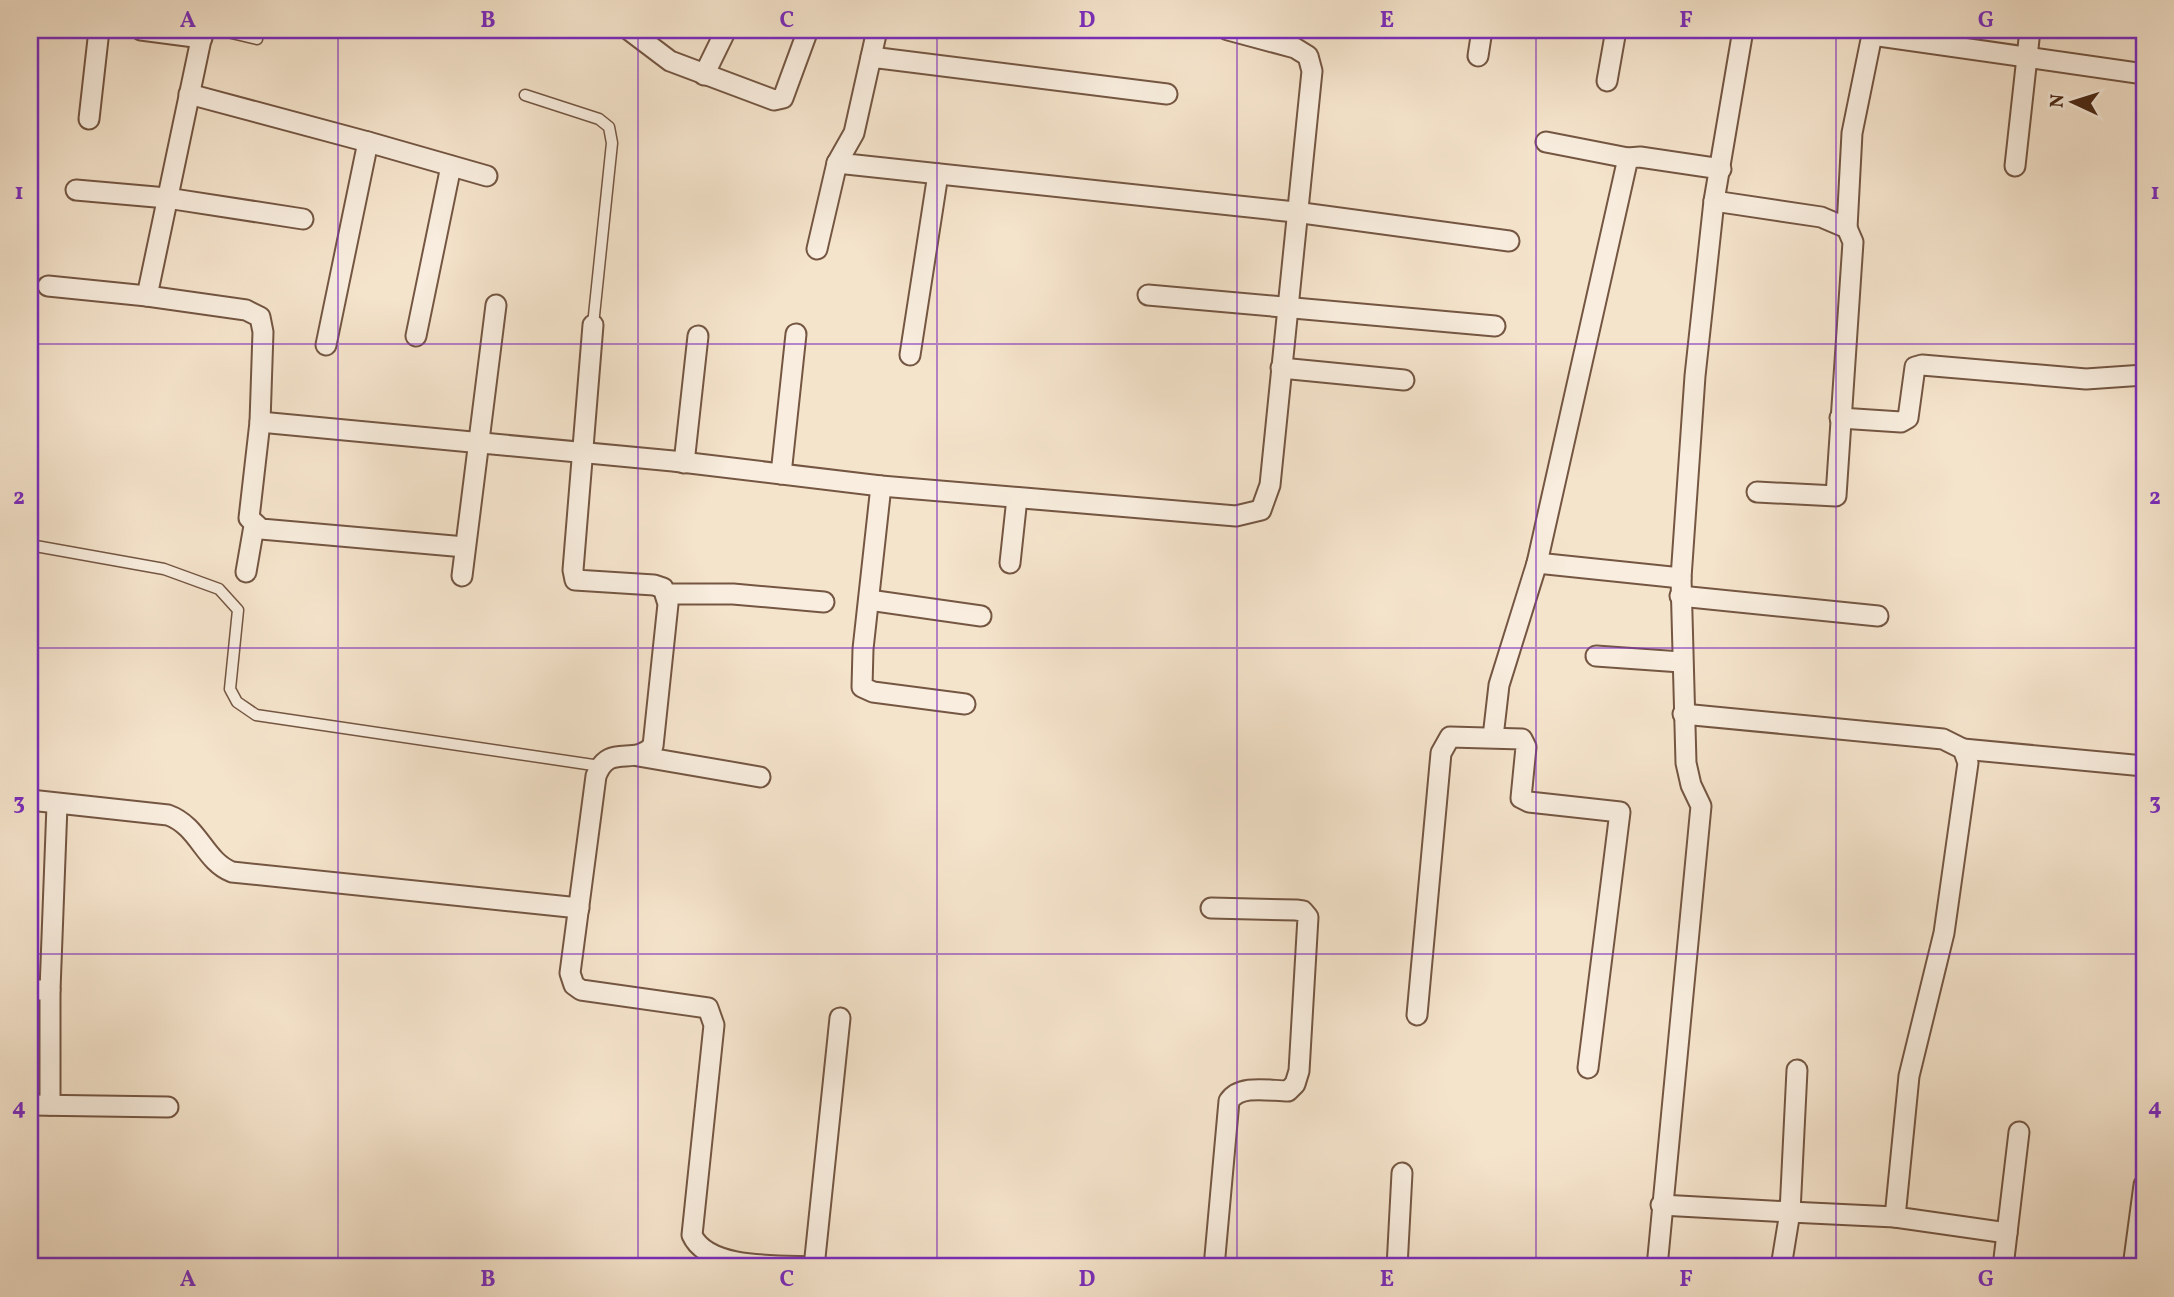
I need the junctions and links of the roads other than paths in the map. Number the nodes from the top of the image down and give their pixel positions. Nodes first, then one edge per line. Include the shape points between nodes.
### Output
1 (99, 30) edge
2 (141, 30) edge
3 (726, 30) edge
4 (808, 30) edge
5 (877, 30) edge
6 (1228, 30) edge
7 (1482, 30) edge
8 (1616, 30) edge
9 (1743, 30) edge
10 (2030, 30) edge
11 (1872, 32) edge
12 (208, 33) edge
13 (641, 34) edge
14 (1261, 34) edge
15 (257, 39) dead end
16 (1478, 56) dead end
17 (871, 57) junction
18 (2027, 57) junction
19 (2144, 74) edge
20 (704, 75) junction
21 (1607, 81) dead end
22 (189, 94) junction
23 (1167, 94) dead end
24 (525, 95) dead end
25 (89, 119) dead end
26 (368, 142) junction
27 (1546, 142) dead end
28 (1628, 158) junction
29 (837, 163) junction
30 (451, 166) junction
31 (2015, 166) dead end
32 (1721, 169) junction
33 (939, 174) junction
34 (487, 176) dead end
35 (76, 190) dead end
36 (167, 198) junction
37 (1714, 201) junction
38 (1295, 212) junction
39 (303, 219) dead end
40 (1847, 228) junction
41 (1509, 241) dead end
42 (817, 249) dead end
43 (48, 286) dead end
44 (1148, 295) dead end
45 (147, 296) junction
46 (496, 304) dead end
47 (1287, 305) junction
48 (593, 325) joint
49 (1495, 326) dead end
50 (796, 334) dead end
51 (416, 336) dead end
52 (698, 336) dead end
53 (326, 345) dead end
54 (911, 355) dead end
55 (1281, 368) junction
56 (2144, 375) edge
57 (1404, 380) dead end
58 (1840, 418) junction
59 (260, 422) junction
60 (477, 443) junction
61 (582, 452) junction
62 (684, 463) junction
63 (781, 474) junction
64 (881, 486) junction
65 (1757, 492) dead end
66 (1017, 498) junction
67 (254, 526) junction
68 (30, 545) edge
69 (465, 547) junction
70 (1010, 563) dead end
71 (1537, 563) junction
72 (246, 572) dead end
73 (462, 576) dead end
74 (1680, 587) junction
75 (667, 594) junction
76 (869, 600) junction
77 (824, 602) dead end
78 (981, 616) dead end
79 (1878, 616) dead end
80 (1596, 656) dead end
81 (1681, 662) junction
82 (965, 704) dead end
83 (1682, 714) junction
84 (1493, 737) junction
85 (1963, 749) junction
86 (638, 756) junction
87 (2144, 765) edge
88 (600, 766) junction
89 (760, 777) dead end
90 (30, 800) edge
91 (57, 805) junction
92 (579, 908) junction
93 (1211, 908) dead end
94 (30, 990) edge
95 (50, 990) junction
96 (1417, 1015) dead end
97 (840, 1018) dead end
98 (1588, 1068) dead end
99 (1797, 1070) dead end
100 (30, 1105) edge
101 (50, 1105) junction
102 (168, 1107) dead end
103 (2019, 1132) dead end
104 (1402, 1174) dead end
105 (2144, 1185) edge
106 (1661, 1205) junction
107 (1790, 1212) junction
108 (1895, 1217) junction
109 (2007, 1233) junction
110 (816, 1267) edge
111 (1214, 1267) edge
112 (1397, 1267) edge
113 (1657, 1267) edge
114 (1782, 1267) edge
115 (2003, 1267) edge
116 (2133, 1267) edge

1 - 25 street
2 - 12 street
3 - 20 street
4 - 20 street via 783,97 774,100
5 - 17 street
6 - 14 street
7 - 16 street
8 - 21 street
9 - 32 street
10 - 18 street
11 - 18 street
11 - 40 street via 1852,133
12 - 15 lane
12 - 22 street
13 - 20 street via 670,61
14 - 38 street via 1308,56 1312,72
17 - 23 street
17 - 29 street via 854,133
18 - 19 street
18 - 31 street
22 - 26 street
22 - 36 street
24 - 48 lane via 578,110 609,127 612,143
26 - 30 street
26 - 53 street
27 - 28 street
28 - 32 street
28 - 71 street
29 - 33 street
29 - 42 street
30 - 34 street
30 - 51 street
32 - 37 street
33 - 38 street
33 - 54 street
35 - 36 street
36 - 39 street
36 - 45 street
37 - 40 street via 1821,217
37 - 74 street via 1695,376
38 - 41 street
38 - 47 street
40 - 58 street via 1853,242
43 - 45 street
44 - 47 street
45 - 59 street via 246,310 260,317
46 - 60 street
47 - 49 street
47 - 55 street
48 - 61 street
50 - 63 street
52 - 62 street
55 - 57 street
55 - 66 street via 1270,485 1261,510 1236,516
56 - 58 street via 2086,379 1922,365 1915,366 1908,418 1901,422
58 - 65 street via 1836,496
59 - 60 street
59 - 67 street via 247,509
60 - 61 street
60 - 69 street
61 - 62 street
61 - 75 street via 575,580 654,585
62 - 63 street
63 - 64 street
64 - 66 street
64 - 76 street
66 - 70 street
67 - 69 street
67 - 72 street
68 - 88 lane via 164,569 219,589 238,610 230,689 237,702 256,715
69 - 73 street
71 - 74 street
71 - 84 street via 1499,685
74 - 79 street
74 - 81 street
75 - 77 street
75 - 86 street via 656,737 647,753
76 - 78 street
76 - 82 street via 861,680 866,690
80 - 81 street
81 - 83 street
83 - 85 street via 1943,739
83 - 106 street via 1686,763 1701,806
84 - 96 street via 1450,737 1441,753
84 - 98 street via 1521,738 1526,747 1521,798 1620,812
85 - 87 street
85 - 108 street via 1968,763 1944,933 1909,1076
86 - 88 street via 610,757
86 - 89 street
88 - 92 street
90 - 91 street
91 - 92 street via 168,815 184,821 216,861 232,872
91 - 95 street
92 - 110 street via 570,973 574,985 581,990 702,1005 713,1016 692,1235 698,1247 719,1260
93 - 111 street via 1296,910 1308,917 1295,1084 1288,1091 1242,1091 1229,1101
94 - 95 street
95 - 101 street
97 - 110 street
99 - 107 street
100 - 101 street
101 - 102 street
103 - 109 street
104 - 112 street
105 - 116 street
106 - 107 street
106 - 113 street
107 - 108 street
107 - 114 street
108 - 109 street
109 - 115 street

